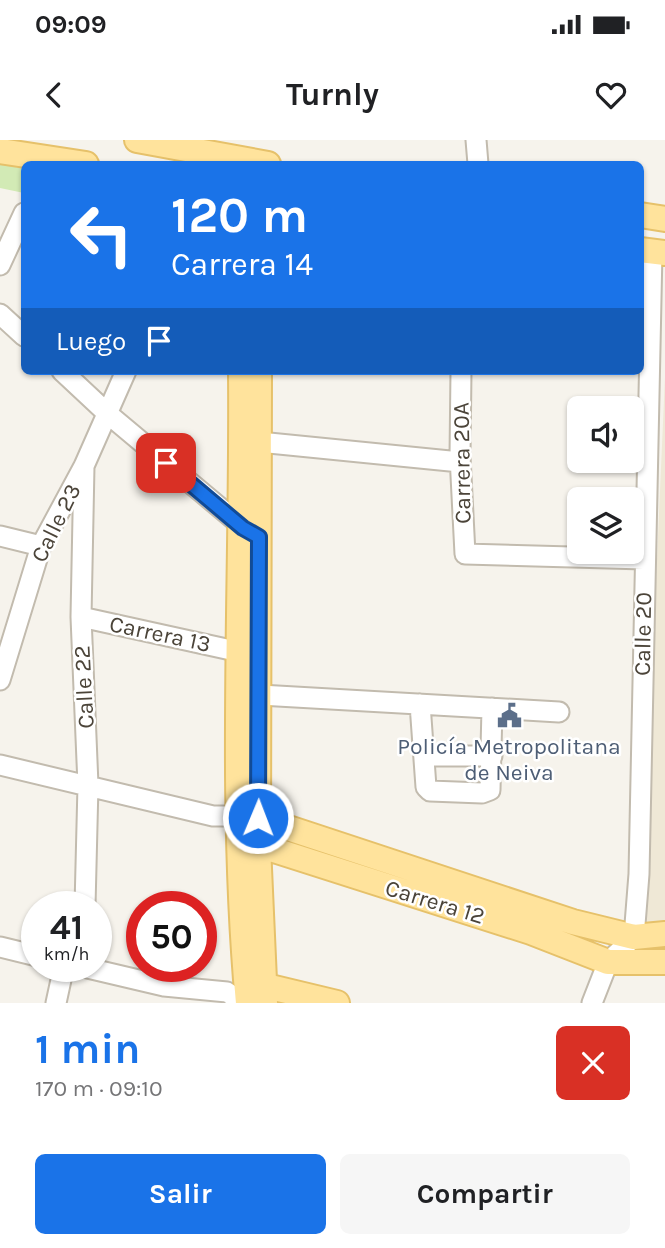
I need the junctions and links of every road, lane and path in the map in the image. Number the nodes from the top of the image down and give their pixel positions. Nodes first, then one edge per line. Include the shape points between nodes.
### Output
1 (137, 140) edge
2 (476, 140) edge
3 (0, 150) edge
4 (44, 161) edge
5 (241, 161) edge
6 (478, 161) edge
7 (644, 216) edge
8 (665, 219) edge
9 (21, 220) edge
10 (652, 252) edge
11 (0, 265) edge
12 (0, 314) edge
13 (21, 333) edge
14 (66, 375) edge
15 (124, 375) edge
16 (241, 375) edge
17 (259, 375) edge
18 (461, 375) edge
19 (108, 414) junction
20 (260, 442) junction
21 (460, 462) junction
22 (84, 467) junction
23 (251, 533) junction
24 (0, 536) edge
25 (41, 546) junction
26 (567, 557) edge
27 (644, 559) edge
28 (644, 564) edge
29 (81, 617) junction
30 (240, 652) junction
31 (0, 680) edge
32 (260, 695) junction
33 (420, 704) junction
34 (492, 708) junction
35 (559, 712) dead end
36 (425, 756) junction
37 (492, 756) junction
38 (0, 765) edge
39 (89, 785) junction
40 (241, 827) junction
41 (85, 891) edge
42 (665, 934) edge
43 (634, 937) junction
44 (0, 947) edge
45 (21, 952) edge
46 (608, 962) junction
47 (665, 962) edge
48 (112, 978) edge
49 (68, 982) edge
50 (249, 994) edge
51 (162, 995) edge
52 (56, 1003) edge
53 (337, 1003) edge
54 (592, 1003) edge

1 - 5 main road
2 - 6 street
3 - 4 main road
7 - 8 main road
9 - 11 street
10 - 27 street, Calle 20
12 - 13 street
14 - 19 street
15 - 19 street, Calle 23
16 - 23 main road
17 - 20 main road
18 - 21 street, Carrera 20A
19 - 22 street, Calle 23
19 - 23 street
20 - 21 street
20 - 23 main road
21 - 26 street, Carrera 20A via 465,554
22 - 25 street, Calle 23
22 - 29 street, Calle 22
23 - 30 main road
23 - 32 main road
24 - 25 street
25 - 31 street, Calle 23
28 - 43 street, Calle 20
29 - 30 street, Carrera 13
29 - 39 street, Calle 22
30 - 40 main road
32 - 33 street
32 - 40 main road
33 - 34 street
33 - 36 street
34 - 35 street
34 - 37 street
36 - 37 street
36 - 37 street via 430,791 482,793 490,790 492,783
38 - 39 street, Carrera 12
39 - 40 street, Carrera 12
39 - 41 street, Calle 22
40 - 43 main road, Carrera 12
40 - 46 main road, Carrera 12
40 - 50 main road
42 - 43 main road, Carrera 12
43 - 46 street
44 - 45 street
46 - 47 main road, Carrera 12
46 - 54 street
48 - 51 street
49 - 52 street
50 - 51 street
50 - 53 main road

